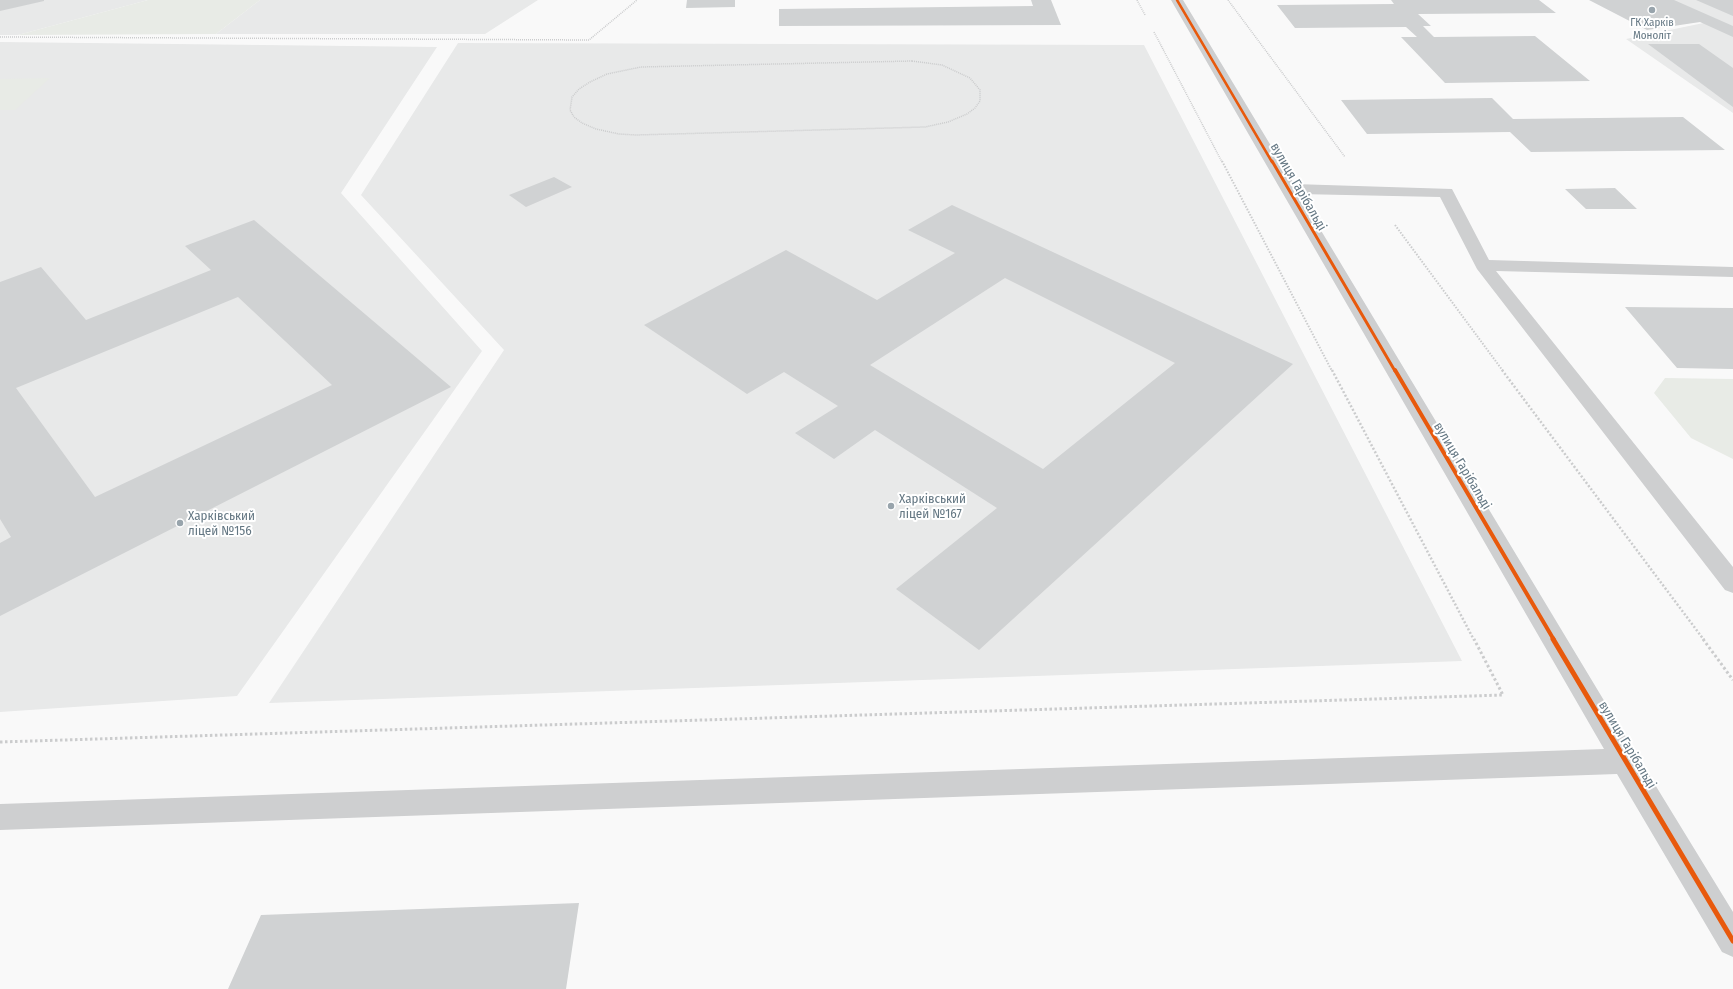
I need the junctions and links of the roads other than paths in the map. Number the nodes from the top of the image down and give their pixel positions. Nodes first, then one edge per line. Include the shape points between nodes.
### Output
1 (1177, 0) edge
2 (1288, 189) junction
3 (1483, 265) junction
4 (1733, 272) edge
5 (1733, 584) edge
6 (1624, 761) junction
7 (0, 817) edge
8 (1725, 916) edge
9 (1733, 941) edge

1 - 2 street, вулиця Гарібальді
2 - 3 street via 1446,192
2 - 6 street, вулиця Гарібальді
3 - 4 street
3 - 5 street
6 - 7 street
6 - 8 street, вулиця Гарібальді
8 - 9 street, вулиця Гарібальді

